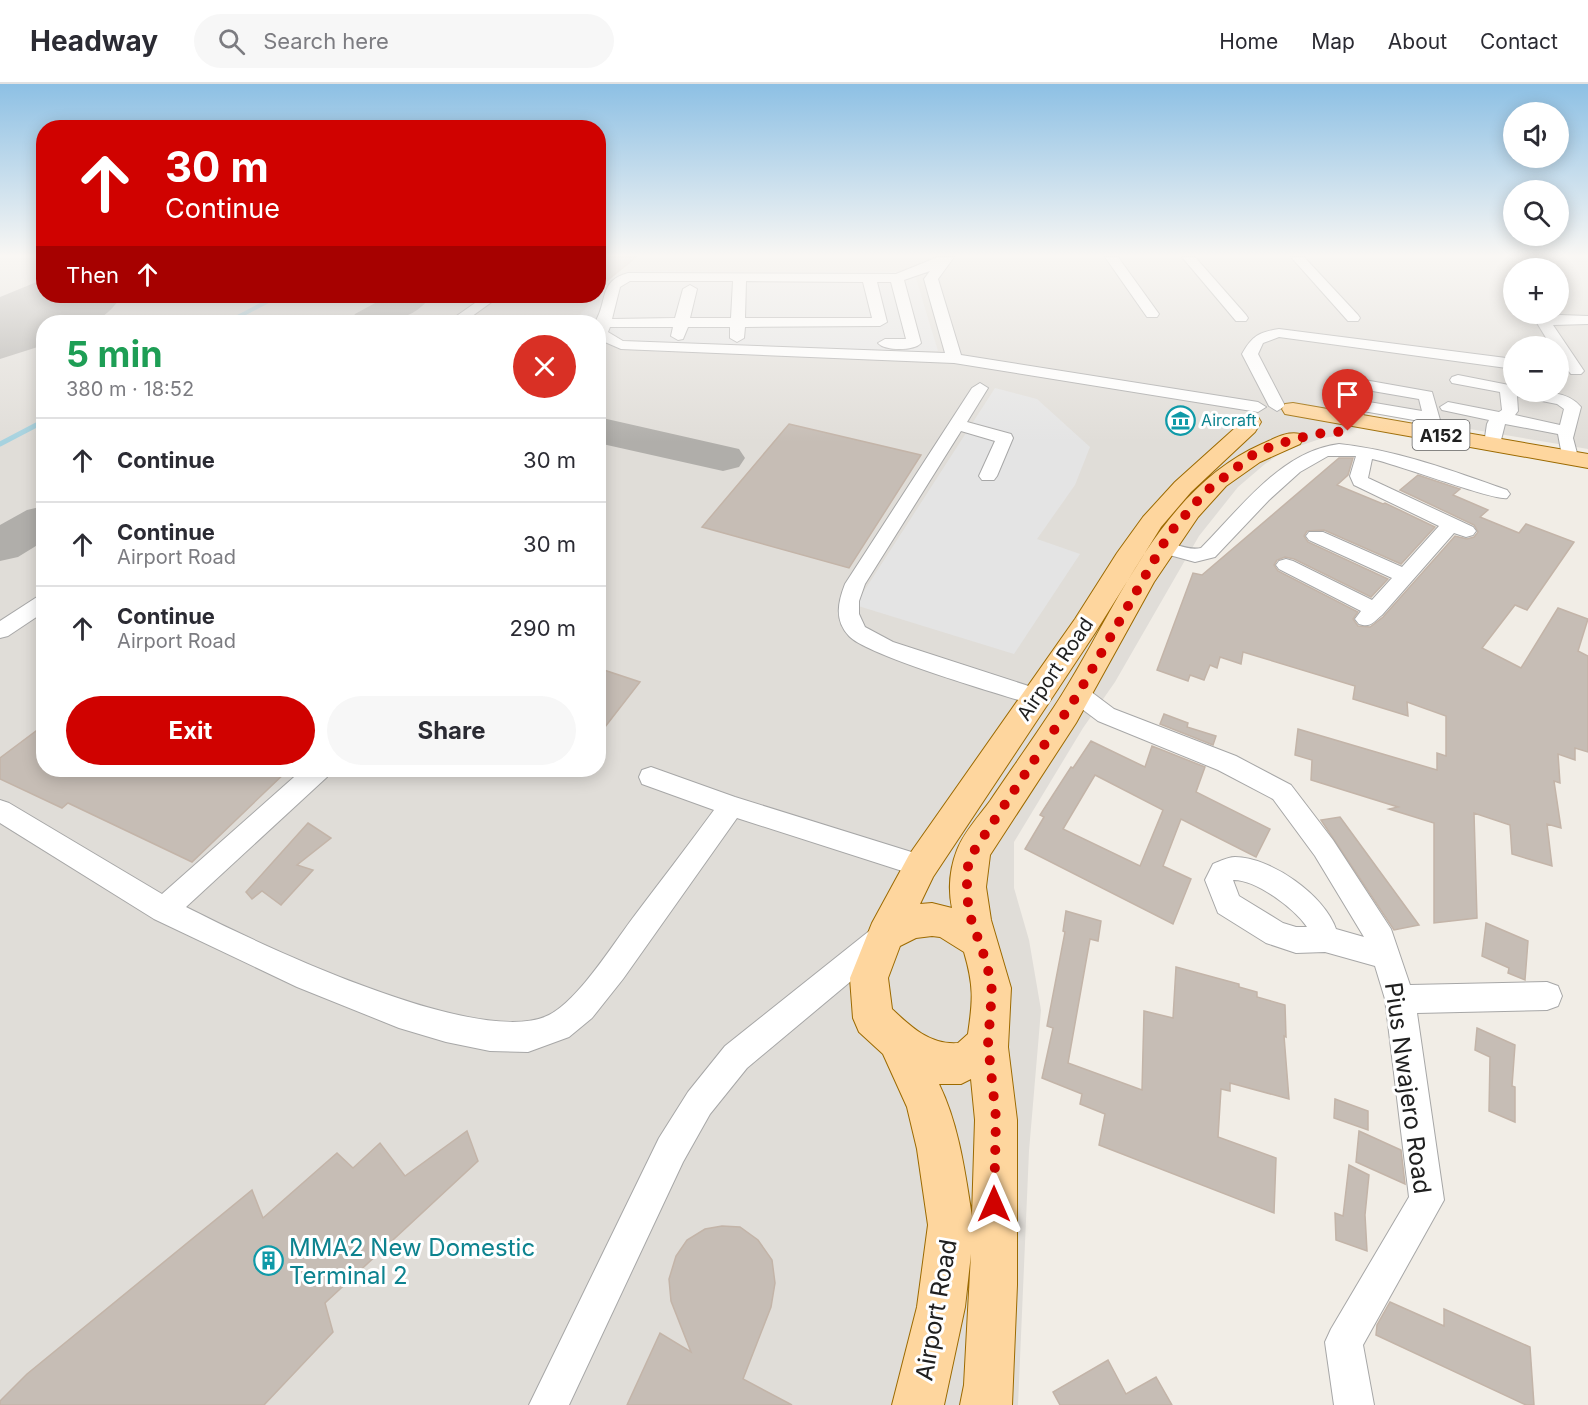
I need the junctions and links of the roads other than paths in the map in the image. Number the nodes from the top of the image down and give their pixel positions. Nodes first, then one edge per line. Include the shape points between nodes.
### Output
1 (683, 319) edge
2 (738, 319) edge
3 (879, 319) edge
4 (908, 319) edge
5 (943, 319) edge
6 (1588, 320) edge
7 (738, 322) junction
8 (606, 328) edge
9 (680, 329) junction
10 (1552, 336) edge
11 (606, 337) edge
12 (737, 338) junction
13 (954, 358) junction
14 (1569, 358) edge
15 (1503, 362) edge
16 (1582, 372) edge
17 (1458, 380) dead end
18 (980, 388) dead end
19 (1503, 388) edge
20 (1512, 402) edge
21 (1567, 402) edge
22 (1448, 407) dead end
23 (1269, 411) junction
24 (1355, 412) junction
25 (1501, 418) junction
26 (957, 424) junction
27 (1434, 426) junction
28 (1567, 431) junction
29 (1303, 437) junction
30 (1493, 444) junction
31 (1365, 454) junction
32 (1578, 459) edge
33 (1588, 473) edge
34 (988, 476) dead end
35 (1501, 494) dead end
36 (1316, 536) dead end
37 (1162, 547) junction
38 (1286, 565) dead end
39 (1405, 576) junction
40 (36, 607) edge
41 (0, 631) edge
42 (1078, 694) junction
43 (1036, 697) junction
44 (310, 777) edge
45 (651, 777) dead end
46 (731, 807) junction
47 (0, 810) edge
48 (921, 866) junction
49 (164, 910) junction
50 (885, 935) junction
51 (1325, 939) dead end
52 (977, 940) junction
53 (1387, 956) junction
54 (1547, 996) dead end
55 (1401, 999) junction
56 (899, 1044) junction
57 (988, 1044) junction
58 (549, 1405) edge
59 (918, 1405) edge
60 (986, 1405) edge
61 (1354, 1405) edge

1 - 9 street
2 - 7 street
3 - 7 street via 880,322
4 - 12 street via 914,343 911,344
5 - 13 street
6 - 10 street via 1544,323
7 - 9 street
7 - 12 street
8 - 9 street
9 - 12 street
11 - 13 street via 621,345
13 - 23 street
14 - 16 street
15 - 23 street via 1310,336 1266,335 1257,340 1250,354
17 - 19 street
18 - 26 street
20 - 25 street via 1510,411
21 - 28 street via 1573,406
22 - 25 street
23 - 24 main road, A152
23 - 29 main road via 1263,432
23 - 29 main road via 1314,422 1317,428
23 - 43 main road, Airport Road via 1183,486 1152,522
24 - 27 main road, A152
24 - 27 street via 1353,383 1426,395
25 - 28 street
25 - 30 street via 1495,424
26 - 34 street via 1005,438
26 - 43 street via 855,584 848,614 856,632 885,647
27 - 30 main road, A152
28 - 32 street via 1565,438
29 - 33 main road, Airport Road / A152 via 1332,431 1365,432
29 - 37 main road, Airport Road via 1254,454 1205,492
30 - 32 main road, A152
31 - 35 street via 1414,465
31 - 37 street via 1329,449 1296,467 1204,555
31 - 39 street via 1360,481 1459,527
36 - 39 street
37 - 42 main road, Airport Road
38 - 39 street via 1371,614
40 - 41 street
42 - 52 main road, Airport Road via 974,851 967,869 967,896
42 - 53 street, Pius Nwajero Road via 1106,715 1227,763 1282,792 1337,868 1381,938
43 - 48 main road, Airport Road
44 - 49 street
45 - 46 street
46 - 48 street
46 - 49 street via 592,993 557,1027 535,1036 479,1033 398,1014 315,982
47 - 49 street
48 - 50 main road, Airport Road
50 - 52 main road via 906,922 925,918 946,921
50 - 56 main road via 869,978 873,1018
50 - 58 street via 736,1057 699,1103 671,1150
51 - 53 street
52 - 57 main road via 992,991
53 - 55 street, Pius Nwajero Road
54 - 55 street
55 - 61 street, Pius Nwajero Road via 1427,1200 1344,1342
56 - 57 main road via 941,1064 963,1063
56 - 59 main road, Airport Road via 927,1104 939,1149 951,1225 941,1307
57 - 60 main road via 996,1118

